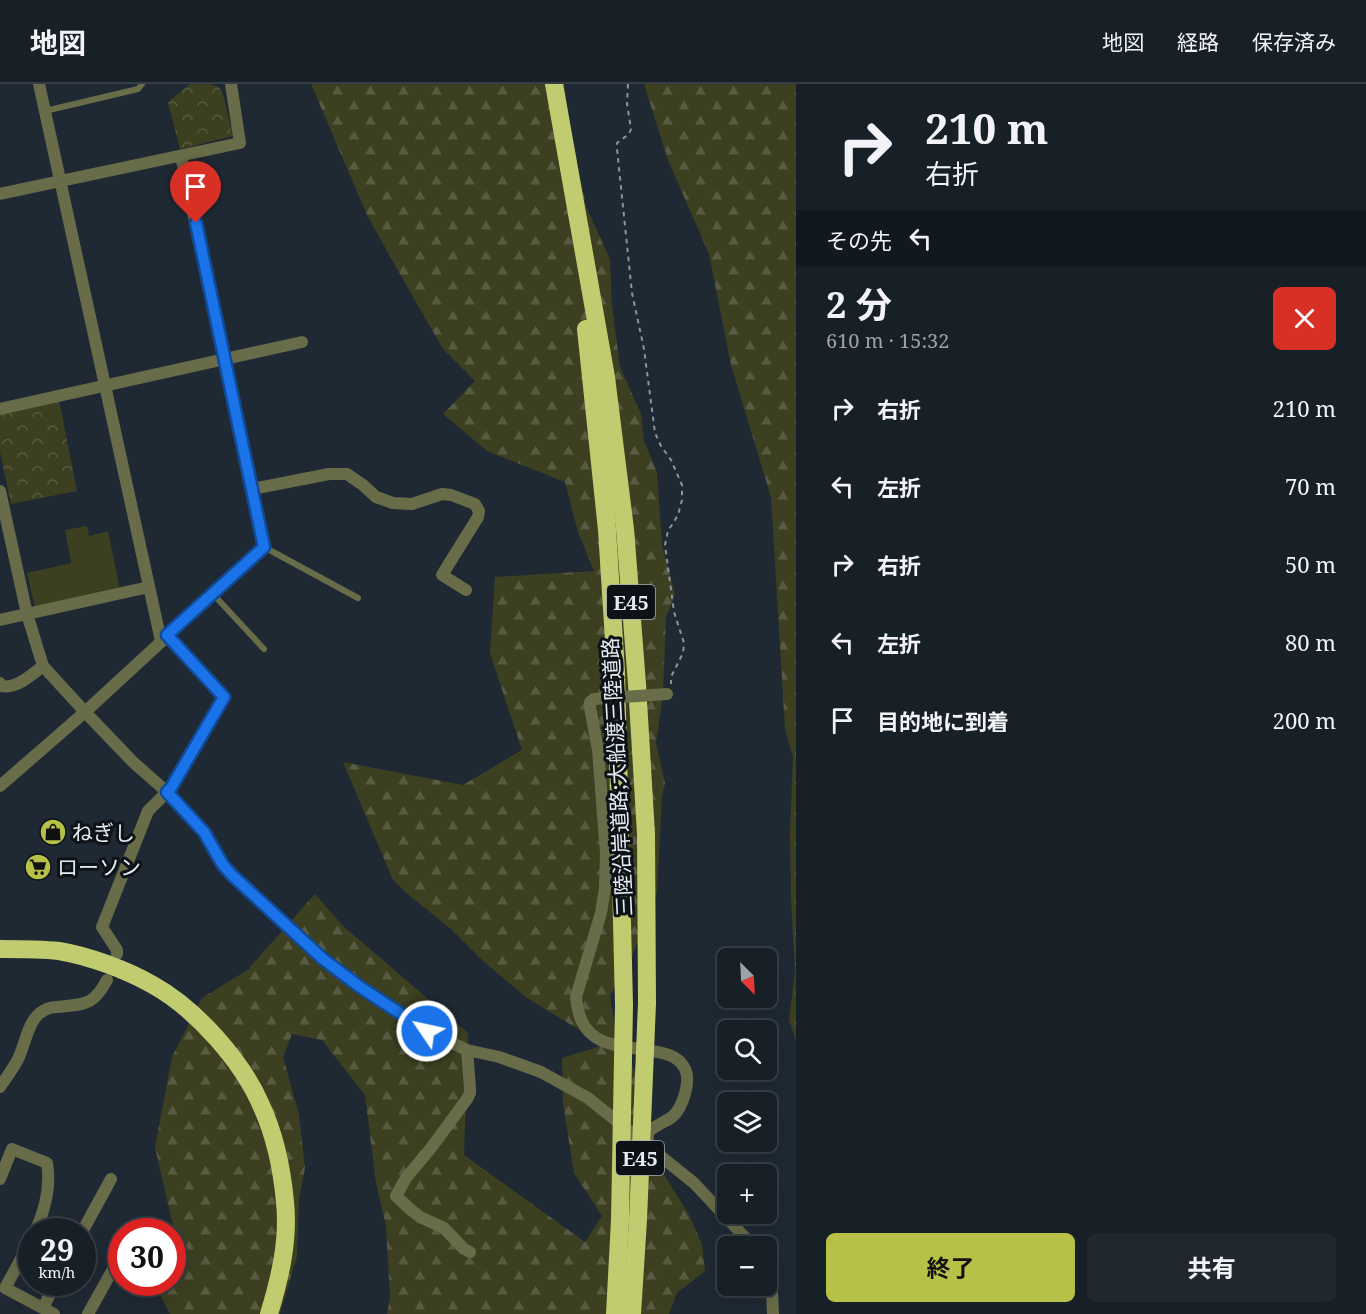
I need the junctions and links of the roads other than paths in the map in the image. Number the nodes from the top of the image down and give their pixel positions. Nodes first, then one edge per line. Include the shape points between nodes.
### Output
1 (39, 84) edge
2 (142, 84) edge
3 (231, 84) edge
4 (554, 84) edge
5 (45, 111) junction
6 (182, 156) junction
7 (60, 182) junction
8 (0, 194) edge
9 (574, 205) junction
10 (302, 342) dead end
11 (225, 359) junction
12 (105, 386) junction
13 (0, 409) edge
14 (252, 489) junction
15 (0, 491) edge
16 (4, 530) edge
17 (264, 547) junction
18 (149, 587) junction
19 (466, 590) dead end
20 (213, 594) junction
21 (358, 598) dead end
22 (27, 614) junction
23 (0, 620) edge
24 (164, 638) junction
25 (264, 649) dead end
26 (43, 666) junction
27 (0, 683) edge
28 (667, 694) road end
29 (84, 712) junction
30 (0, 786) edge
31 (167, 792) junction
32 (0, 949) edge
33 (117, 954) dead end
34 (107, 980) dead end
35 (467, 1050) junction
36 (0, 1087) edge
37 (648, 1146) junction
38 (0, 1179) edge
39 (111, 1179) dead end
40 (40, 1218) edge
41 (90, 1218) edge
42 (744, 1236) edge
43 (470, 1252) dead end
44 (18, 1264) edge
45 (108, 1278) edge
46 (18, 1295) edge
47 (20, 1296) edge
48 (53, 1296) edge
49 (771, 1296) edge
50 (49, 1311) edge
51 (88, 1314) edge
52 (268, 1314) edge
53 (615, 1314) edge
54 (632, 1314) edge
55 (772, 1314) edge

1 - 5 street
2 - 5 lane via 138,89
3 - 6 street via 240,143
4 - 9 highway, 三陸沿岸道路;大船渡三陸道路 / E45
5 - 7 street
6 - 7 street
6 - 11 street
7 - 8 street
7 - 12 street
9 - 53 highway, 三陸沿岸道路;大船渡三陸道路 / E45, bridge via 607,530 616,672 624,1005
9 - 54 highway, 三陸沿岸道路;大船渡三陸道路 / E45, bridge via 606,377 625,529 646,834 647,1003
10 - 11 street
11 - 12 street
11 - 14 street
12 - 13 street
12 - 18 street
14 - 17 street
14 - 19 street via 338,473 347,474 376,497 393,503 412,504 442,494 475,504 478,517 442,575
15 - 16 street
16 - 22 street
17 - 20 street
17 - 21 lane
18 - 22 street
18 - 24 street
20 - 24 street
20 - 25 lane
22 - 23 street
22 - 26 street
24 - 29 street
24 - 31 street via 224,697
26 - 27 street via 11,686
26 - 29 street
28 - 37 street, bridge via 590,702 606,842 605,888 576,997 581,1019 592,1036 605,1043 665,1053 685,1068 683,1100 675,1115 651,1129
29 - 30 street
29 - 31 street
31 - 33 street via 148,811 102,927
31 - 35 street via 204,832 233,876 323,959 427,1031
32 - 52 highway via 59,951 124,971 154,985 181,1005 228,1051 261,1104 280,1167 285,1237
34 - 36 street via 91,1002 41,1011
35 - 37 street via 499,1057 564,1084
35 - 43 street via 470,1093 396,1196 420,1217 444,1228
37 - 42 street via 694,1183
38 - 40 street via 12,1149 46,1162 47,1193
39 - 41 street
44 - 46 street via 5,1288
45 - 51 street
47 - 50 street
48 - 50 street
49 - 55 street

